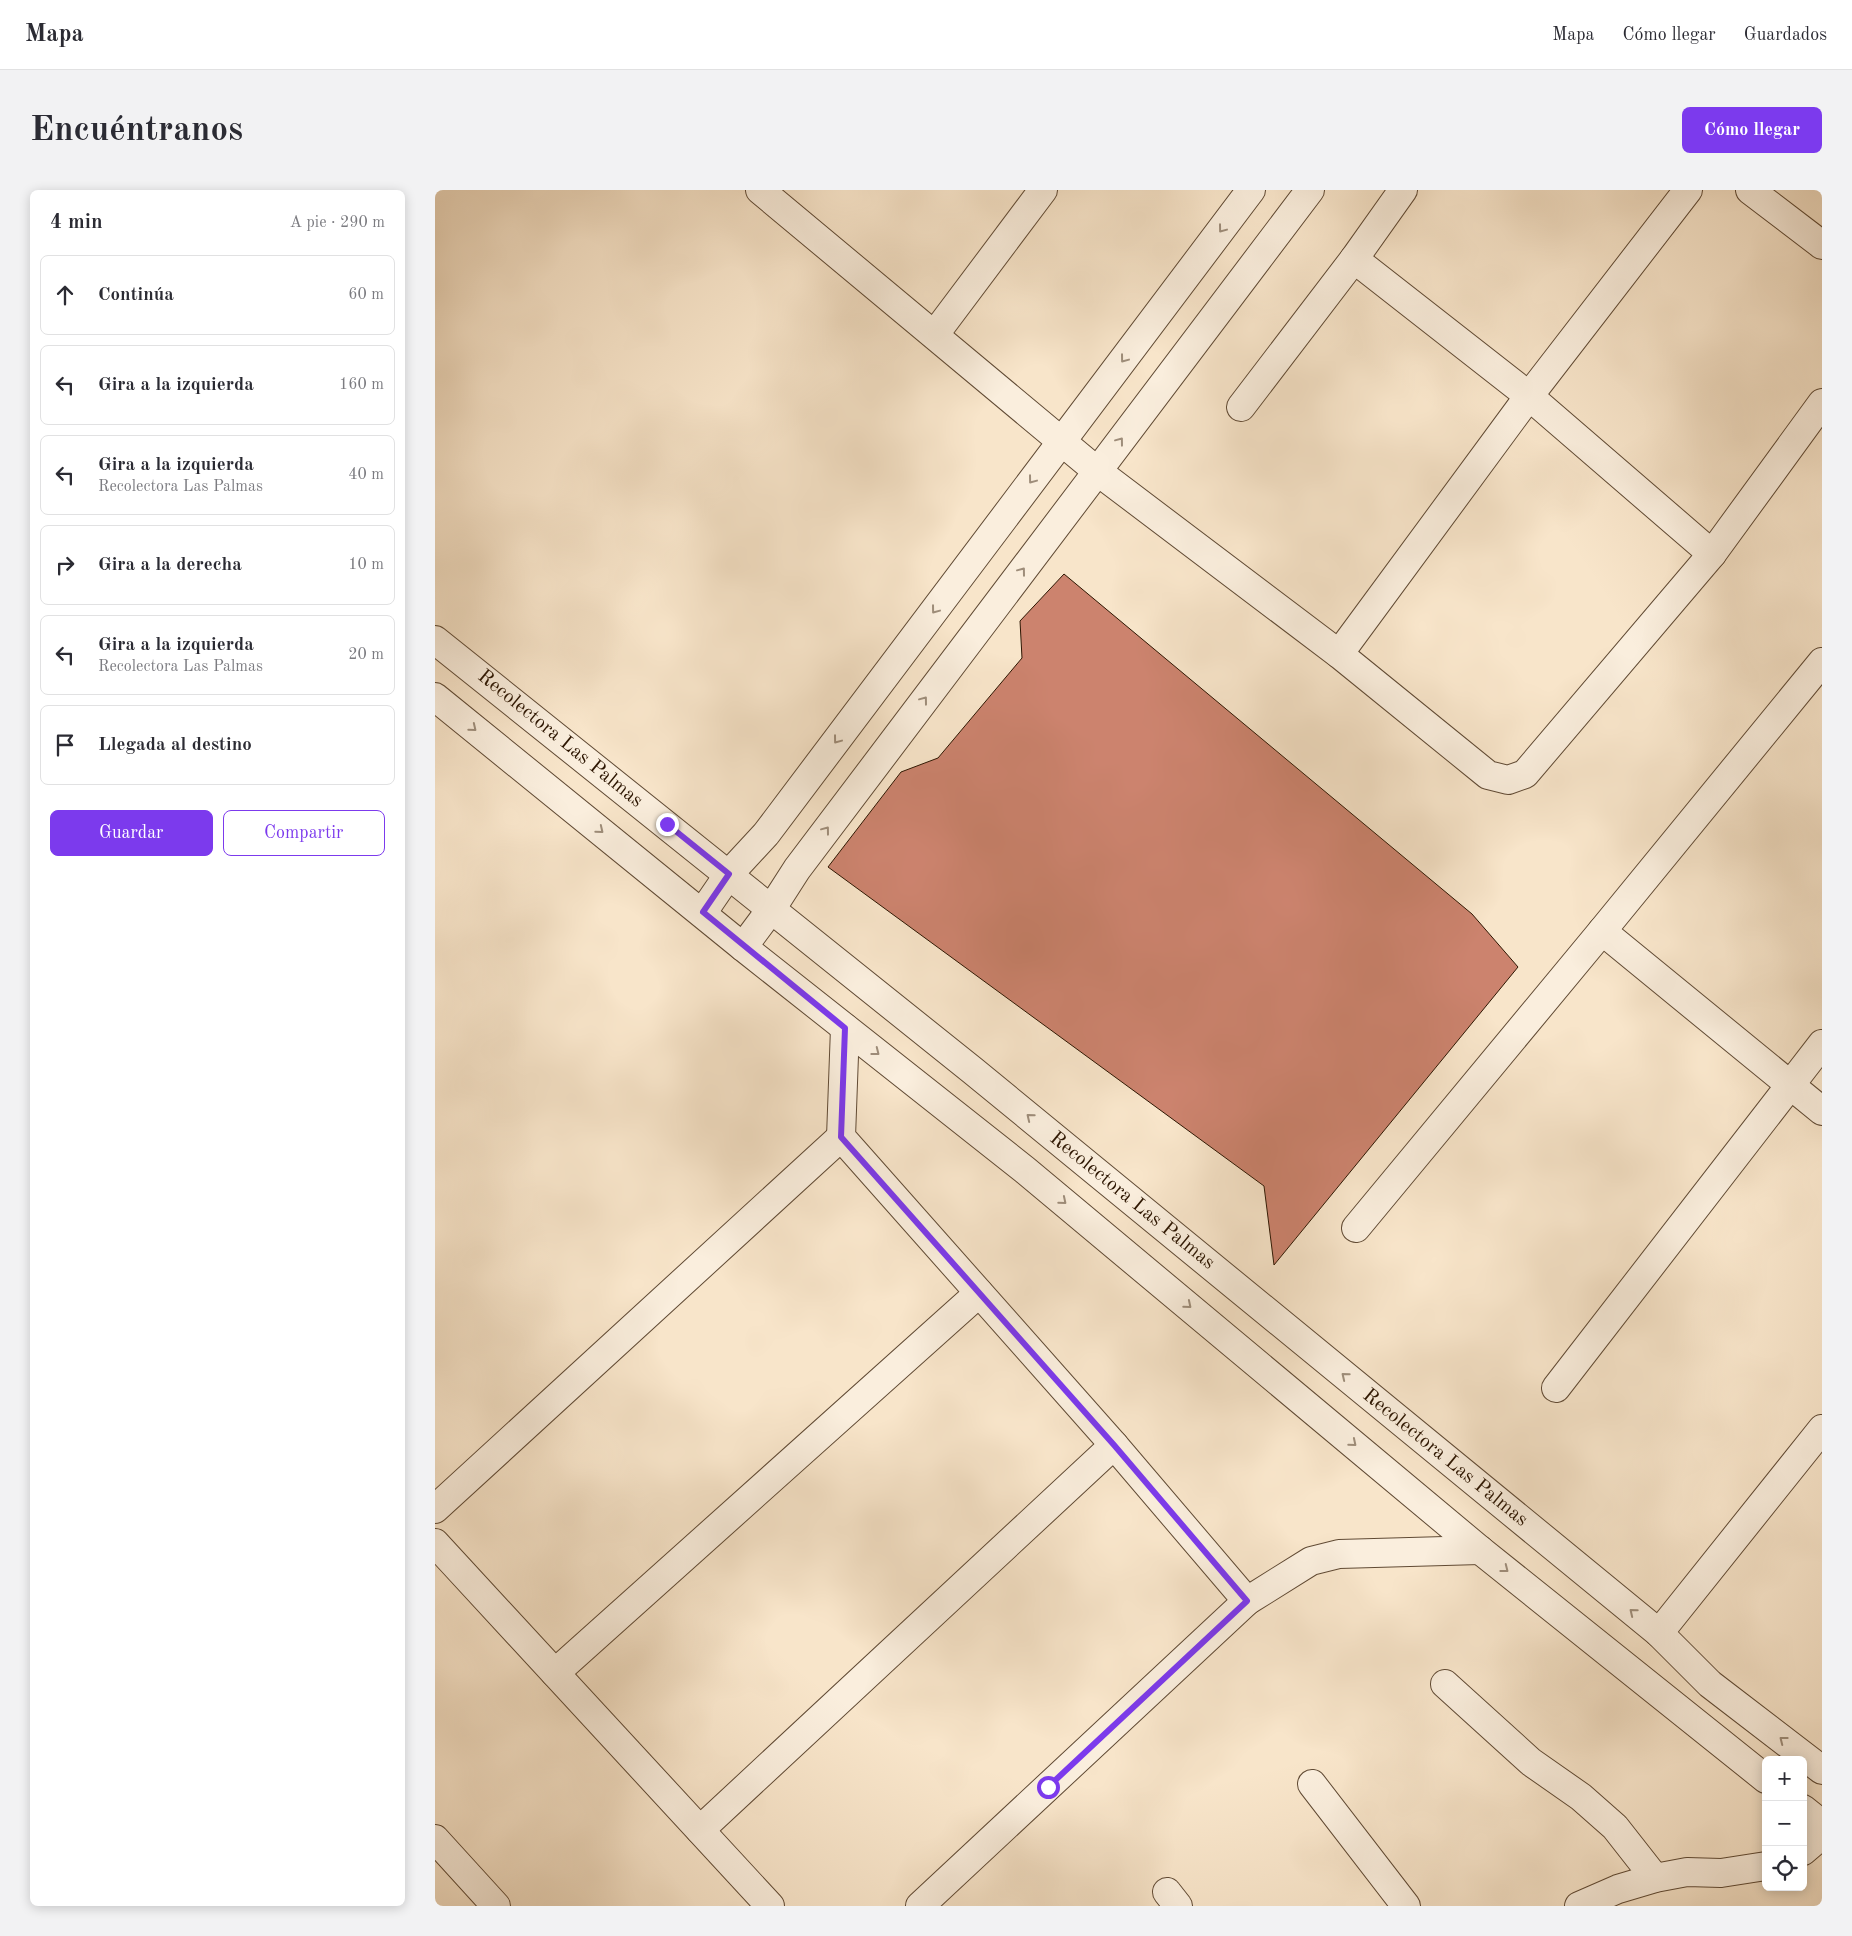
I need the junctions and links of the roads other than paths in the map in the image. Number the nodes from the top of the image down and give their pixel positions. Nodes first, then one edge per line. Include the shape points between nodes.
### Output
1 (760, 190) edge
2 (1043, 190) edge
3 (1251, 190) edge
4 (1310, 190) edge
5 (1403, 190) edge
6 (1688, 190) edge
7 (1750, 190) edge
8 (1822, 246) edge
9 (1354, 259) junction
10 (935, 334) junction
11 (1529, 396) junction
12 (1822, 403) edge
13 (1241, 406) dead end
14 (1062, 442) junction
15 (1097, 471) junction
16 (1711, 554) junction
17 (435, 640) edge
18 (1339, 654) junction
19 (1822, 662) edge
20 (435, 697) edge
21 (729, 874) junction
22 (772, 908) junction
23 (703, 912) junction
24 (1602, 931) junction
25 (743, 947) junction
26 (845, 1028) junction
27 (1822, 1044) edge
28 (1789, 1084) junction
29 (1822, 1110) edge
30 (841, 1137) junction
31 (1356, 1228) dead end
32 (979, 1293) junction
33 (1557, 1388) dead end
34 (1822, 1429) edge
35 (1114, 1445) junction
36 (435, 1509) edge
37 (435, 1543) edge
38 (1480, 1550) junction
39 (1247, 1601) junction
40 (1659, 1633) junction
41 (555, 1673) junction
42 (1445, 1684) dead end
43 (1822, 1770) edge
44 (1762, 1775) edge
45 (1312, 1784) dead end
46 (1807, 1812) edge
47 (1822, 1824) edge
48 (700, 1830) junction
49 (1822, 1835) edge
50 (435, 1839) edge
51 (1807, 1848) edge
52 (1762, 1867) edge
53 (1655, 1878) junction
54 (496, 1906) edge
55 (770, 1906) edge
56 (920, 1906) edge
57 (1406, 1906) edge
58 (1579, 1906) edge

1 - 10 street
2 - 10 street
3 -> 14 street
15 -> 4 street
5 - 9 street
6 - 11 street
7 - 8 street
9 - 11 street
9 - 13 street
10 - 14 street
11 - 16 street
11 - 18 street
12 - 16 street
14 - 15 street
14 -> 21 street via 766,834
15 - 18 street
22 -> 15 street via 797,869
16 - 18 street via 1525,774 1508,780 1488,775
17 - 21 street, Recolectora Las Palmas
19 - 24 street
20 -> 23 street
21 - 22 street, Recolectora Las Palmas
21 - 23 street
22 - 25 street
40 -> 22 street, Recolectora Las Palmas
23 - 25 street
24 - 28 street
24 - 31 street
25 - 26 street
26 - 30 street
26 -> 38 street via 1025,1170
27 - 28 street
28 - 29 street
28 - 33 street
30 - 32 street
30 - 36 street
32 - 35 street
32 - 41 street
34 - 40 street
35 - 39 street
35 - 48 street
37 - 41 street
38 - 39 street via 1339,1554 1311,1561
38 -> 44 street
39 - 56 street
43 -> 40 street, Recolectora Las Palmas via 1711,1684
41 - 48 street
42 - 53 street via 1531,1762 1581,1797 1615,1827
45 - 57 street
46 - 47 street
48 - 55 street
49 - 51 street
50 - 54 street
52 - 53 street via 1721,1873 1687,1872
53 - 58 street

